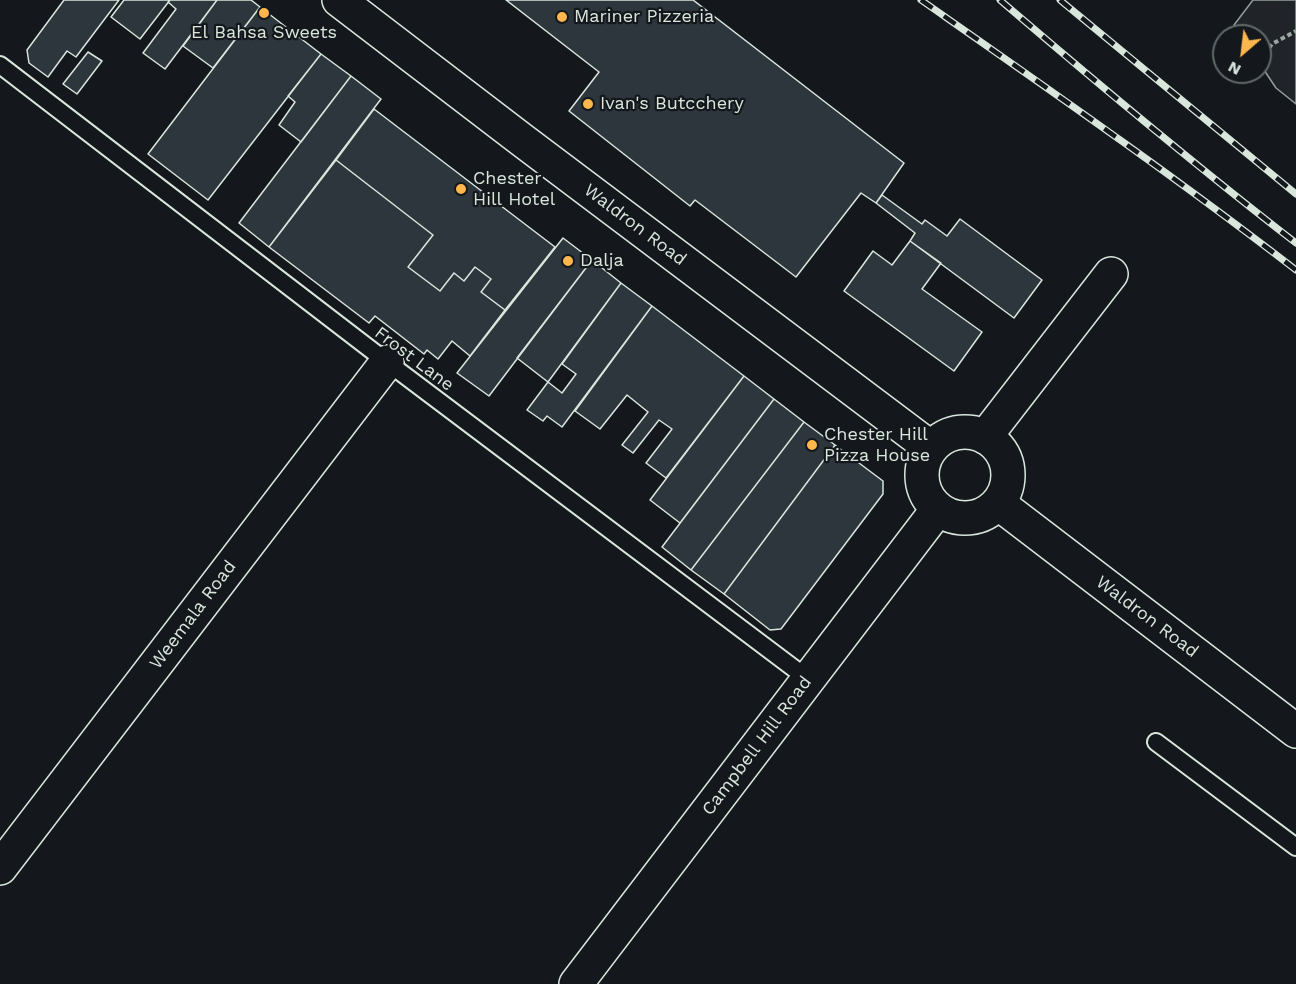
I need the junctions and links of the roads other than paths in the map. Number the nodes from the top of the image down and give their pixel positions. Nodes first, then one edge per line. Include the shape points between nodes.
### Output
1 (339, 0) edge
2 (0, 65) edge
3 (1111, 274) dead end
4 (387, 362) junction
5 (985, 437) junction
6 (931, 448) junction
7 (998, 503) junction
8 (938, 509) junction
9 (808, 679) junction
10 (1296, 731) edge
11 (1156, 742) dead end
12 (1296, 847) edge
13 (0, 868) edge
14 (576, 984) edge

1 - 6 street, Waldron Road
2 - 4 lane, Frost Lane
3 - 5 street
4 - 9 lane, Frost Lane
4 - 13 street, Weemala Road
5 - 6 street via 954,433
5 - 7 street via 997,446 1007,468 1005,492
6 - 8 street via 922,473 928,497
7 - 8 street via 987,513 972,518
7 - 10 street, Waldron Road
8 - 9 street, Campbell Hill Road
9 - 14 street, Campbell Hill Road
11 - 12 lane

